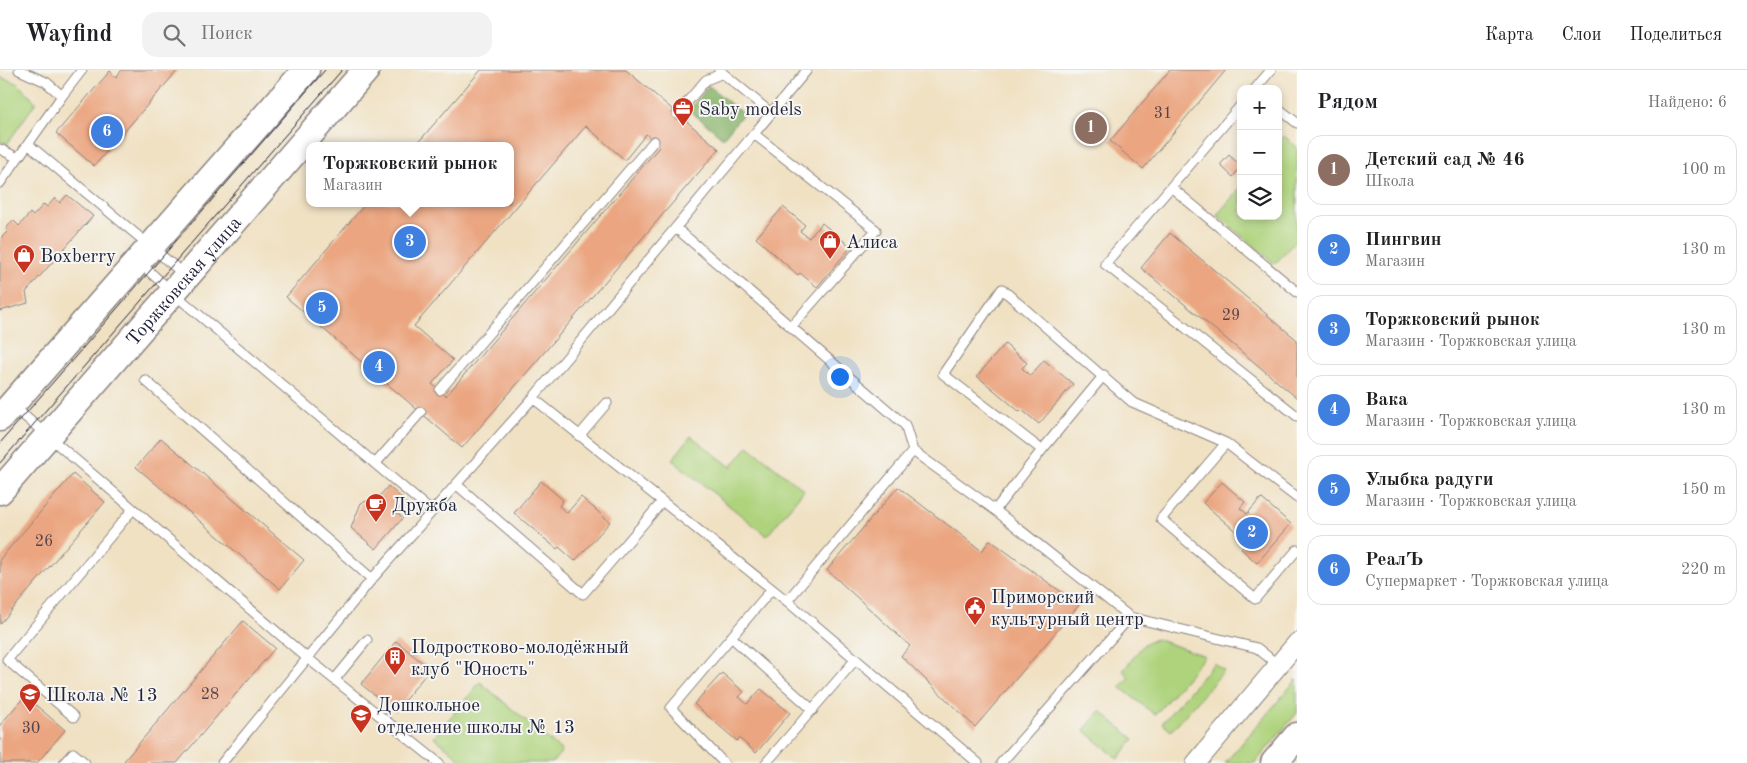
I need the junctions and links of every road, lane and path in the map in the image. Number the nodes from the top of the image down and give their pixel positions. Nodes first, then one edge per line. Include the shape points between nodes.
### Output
1 (20, 70) edge
2 (82, 70) edge
3 (306, 70) edge
4 (366, 70) edge
5 (807, 70) edge
6 (1270, 70) edge
7 (721, 72) edge
8 (1258, 85) edge
9 (62, 96) junction
10 (1237, 110) edge
11 (1282, 111) edge
12 (677, 114) dead end
13 (771, 114) junction
14 (1297, 123) edge
15 (754, 134) junction
16 (654, 141) dead end
17 (28, 144) junction
18 (0, 149) edge
19 (18, 158) junction
20 (0, 183) edge
21 (1171, 187) junction
22 (676, 228) junction
23 (145, 255) junction
24 (179, 285) junction
25 (1297, 292) edge
26 (791, 327) junction
27 (1104, 376) junction
28 (145, 380) dead end
29 (440, 390) dead end
30 (533, 398) junction
31 (607, 403) dead end
32 (6, 412) edge
33 (421, 412) dead end
34 (1297, 416) edge
35 (48, 436) junction
36 (579, 436) junction
37 (1226, 443) junction
38 (1042, 450) junction
39 (913, 451) junction
40 (375, 464) junction
41 (457, 485) junction
42 (0, 491) edge
43 (1297, 498) edge
44 (662, 502) junction
45 (133, 510) junction
46 (995, 510) junction
47 (431, 511) junction
48 (1297, 550) edge
49 (372, 579) junction
50 (772, 589) junction
51 (787, 601) junction
52 (1130, 617) junction
53 (731, 637) junction
54 (367, 640) dead end
55 (1297, 643) edge
56 (306, 657) junction
57 (856, 659) junction
58 (1278, 665) junction
59 (335, 679) junction
60 (813, 710) junction
61 (74, 716) dead end
62 (1297, 736) edge
63 (64, 763) edge
64 (85, 763) edge
65 (222, 763) edge
66 (439, 763) edge
67 (724, 763) edge
68 (766, 763) edge
69 (978, 763) edge
70 (1001, 763) edge
71 (1196, 763) edge
72 (1274, 763) edge

1 - 9 lane via 46,82
2 - 9 lane
3 - 23 main road
4 - 24 main road, Торжковская улица
5 - 13 lane
6 - 8 lane
7 - 12 lane via 706,80
7 - 13 lane
9 - 17 lane
10 - 21 lane
11 - 14 lane
13 - 15 lane
15 - 22 lane
15 - 26 lane via 876,230
16 - 29 lane
17 - 19 lane
17 - 23 lane
18 - 19 lane
19 - 20 lane
21 - 25 lane
21 - 34 lane via 1159,194 1105,264
22 - 26 lane
22 - 30 lane
23 - 24 lane
23 - 24 lane
23 - 32 main road
24 - 35 main road, Торжковская улица
24 - 40 lane
26 - 39 lane via 905,426
27 - 37 lane via 1132,402
27 - 38 lane
27 - 38 lane via 1002,289 943,374
28 - 49 lane
30 - 36 lane
30 - 41 lane
31 - 36 lane
32 - 35 lane
33 - 40 lane
35 - 42 main road, Торжковская улица
35 - 45 lane
36 - 44 lane
37 - 43 lane
37 - 48 lane via 1161,519 1255,599
38 - 46 lane
39 - 46 lane
39 - 51 lane
40 - 47 lane
41 - 44 lane via 583,594
41 - 47 lane
44 - 50 lane
45 - 56 lane
45 - 61 lane via 6,660
46 - 52 lane
47 - 49 lane
49 - 56 lane
50 - 51 lane
50 - 53 lane
51 - 57 lane
52 - 58 lane via 1256,648
52 - 70 lane
53 - 60 lane
53 - 67 lane via 670,708
54 - 59 lane
55 - 58 street
56 - 59 lane
56 - 65 lane
57 - 60 lane
57 - 69 lane
58 - 71 street
59 - 66 lane
60 - 68 lane
62 - 72 main road
63 - 64 lane via 73,753

